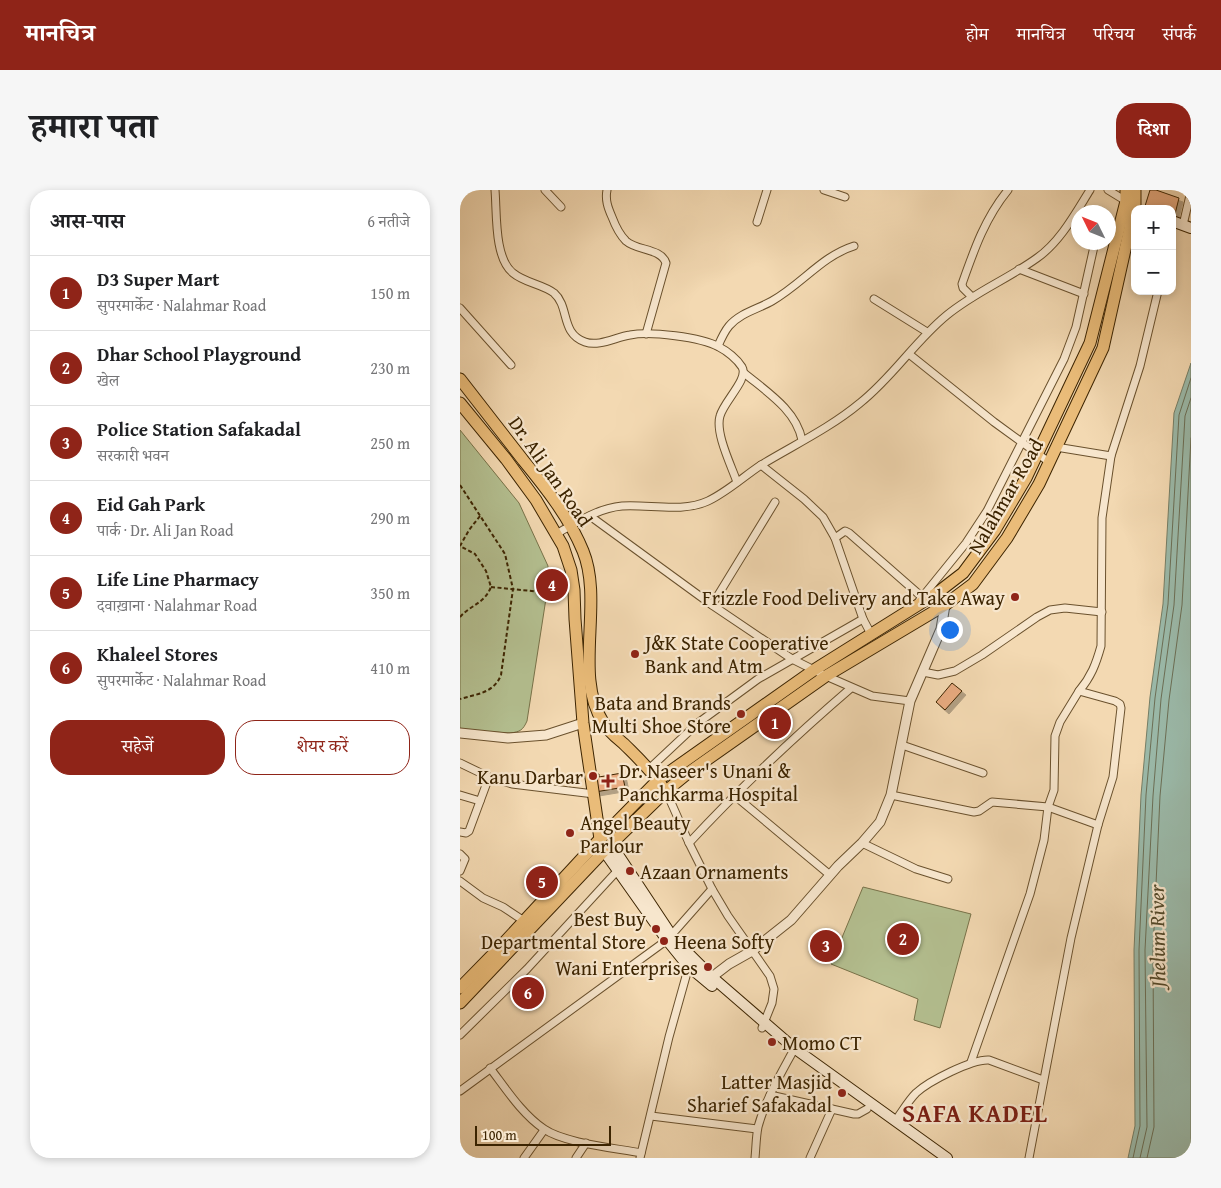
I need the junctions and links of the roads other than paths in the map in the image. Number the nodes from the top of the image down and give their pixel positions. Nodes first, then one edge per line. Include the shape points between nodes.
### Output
1 (495, 190) edge
2 (545, 190) edge
3 (607, 190) edge
4 (767, 190) edge
5 (824, 190) edge
6 (1008, 190) edge
7 (1090, 190) edge
8 (1108, 190) edge
9 (1136, 190) edge
10 (1191, 191) edge
11 (845, 197) dead end
12 (1133, 201) edge
13 (561, 207) dead end
14 (757, 222) dead end
15 (1116, 226) edge
16 (1187, 227) edge
17 (854, 246) dead end
18 (1094, 250) edge
19 (1109, 250) edge
20 (1019, 269) junction
21 (1084, 294) junction
22 (1157, 295) edge
23 (972, 297) junction
24 (874, 298) dead end
25 (460, 308) edge
26 (927, 332) junction
27 (646, 334) junction
28 (718, 346) junction
29 (909, 354) junction
30 (512, 365) dead end
31 (744, 373) junction
32 (460, 379) edge
33 (460, 403) edge
34 (802, 440) junction
35 (1023, 443) junction
36 (1056, 447) junction
37 (1038, 453) junction
38 (1111, 456) junction
39 (1049, 462) junction
40 (761, 465) junction
41 (736, 482) junction
42 (775, 502) dead end
43 (590, 516) junction
44 (571, 526) junction
45 (556, 534) junction
46 (835, 538) junction
47 (937, 593) junction
48 (922, 597) junction
49 (712, 605) junction
50 (945, 605) junction
51 (912, 609) junction
52 (1102, 612) junction
53 (863, 619) junction
54 (871, 634) junction
55 (792, 659) junction
56 (814, 670) junction
57 (923, 672) junction
58 (826, 676) junction
59 (852, 688) junction
60 (1080, 691) junction
61 (910, 701) junction
62 (583, 724) junction
63 (460, 733) edge
64 (902, 745) junction
65 (460, 763) edge
66 (649, 768) junction
67 (983, 773) dead end
68 (489, 777) junction
69 (658, 780) junction
70 (666, 791) junction
71 (594, 794) junction
72 (460, 795) edge
73 (734, 795) junction
74 (891, 795) junction
75 (480, 801) junction
76 (1048, 806) junction
77 (1098, 825) junction
78 (460, 832) edge
79 (600, 839) junction
80 (689, 843) junction
81 (862, 843) junction
82 (608, 847) junction
83 (460, 854) edge
84 (618, 870) junction
85 (460, 871) edge
86 (830, 875) junction
87 (948, 879) dead end
88 (460, 881) edge
89 (712, 889) junction
90 (524, 921) junction
91 (670, 938) junction
92 (504, 951) junction
93 (752, 951) junction
94 (690, 962) junction
95 (712, 977) junction
96 (460, 988) edge
97 (460, 1003) edge
98 (763, 1025) junction
99 (460, 1035) edge
100 (792, 1053) junction
101 (971, 1062) junction
102 (490, 1068) junction
103 (1044, 1080) junction
104 (460, 1091) edge
105 (770, 1095) junction
106 (832, 1109) junction
107 (866, 1109) junction
108 (650, 1116) junction
109 (895, 1121) junction
110 (757, 1129) junction
111 (544, 1130) junction
112 (586, 1143) junction
113 (640, 1156) edge
114 (524, 1158) edge
115 (576, 1158) edge
116 (755, 1158) edge
117 (810, 1158) edge
118 (936, 1158) edge
119 (947, 1158) edge
120 (1029, 1158) edge

1 - 27 street via 499,247 504,261 512,273 557,296 569,329 576,336 592,343
2 - 13 street
3 - 27 street via 610,213 626,241 660,255 666,263
4 - 14 street
5 - 11 street
6 - 23 street via 980,234 962,284
7 - 20 street via 1059,237 1038,258
8 - 12 street
9 - 12 main road, Nalahmar Road
10 - 16 street
12 - 15 main road, Nalahmar Road
12 - 36 main road, Nalahmar Road via 1103,348
17 - 28 street via 839,251 772,301 743,315 730,325
18 - 21 street
19 - 37 main road, Nalahmar Road via 1090,343
20 - 21 street
20 - 23 street
21 - 35 street via 1064,359
22 - 38 street via 1140,366
23 - 26 street
24 - 26 street
25 - 30 street
26 - 29 street
27 - 28 street via 663,334
28 - 31 street via 742,366
29 - 34 street via 860,403 833,424
29 - 35 street
31 - 34 street via 793,417
31 - 41 street via 719,418 720,432
32 - 44 main road, Dr. Ali Jan Road
33 - 45 main road, Dr. Ali Jan Road via 506,459
34 - 40 street
35 - 37 street
35 - 48 street via 988,511
36 - 38 street
36 - 39 main road, Nalahmar Road
37 - 39 street
37 - 47 main road, Nalahmar Road via 995,530 963,574
38 - 52 street via 1102,518
39 - 50 main road, Nalahmar Road via 1007,538 973,584
40 - 41 street
40 - 46 street via 804,498 823,517
41 - 43 street via 706,502 689,506 621,506
42 - 49 street
43 - 44 street
43 - 49 street
44 - 45 street
44 - 66 main road, Dr. Ali Jan Road via 584,552 590,584 593,695 603,722
45 - 62 main road, Dr. Ali Jan Road via 571,570 574,590
46 - 48 street via 842,532 849,533
46 - 53 street
47 - 50 street
47 - 51 main road, Nalahmar Road
48 - 51 street
49 - 55 street
50 - 57 street via 941,629
50 - 58 main road, Nalahmar Road
51 - 54 main road, Nalahmar Road
52 - 57 street via 1065,608 1050,610 955,671 938,675
52 - 60 street via 1101,646 1089,679
53 - 54 street
53 - 55 street
54 - 56 main road, Nalahmar Road
55 - 56 street
55 - 66 street via 758,679 698,723
56 - 58 street
56 - 69 main road, Nalahmar Road
57 - 61 street
58 - 59 street
58 - 70 main road, Nalahmar Road
59 - 61 street via 872,696
59 - 73 street
60 - 76 street via 1055,736 1054,790
60 - 77 street via 1115,701 1121,708 1113,777
61 - 64 street
62 - 63 street via 546,734 508,738
62 - 71 main road, Dr. Ali Jan Road
64 - 67 street
64 - 74 street
65 - 68 street
66 - 69 main road, Dr. Ali Jan Road
68 - 71 street via 512,784
68 - 75 street
69 - 70 main road
69 - 79 main road, Nalahmar Road
70 - 80 street
70 - 82 main road, Nalahmar Road
71 - 79 main road, Dr. Ali Jan Road
72 - 75 street
73 - 80 street
73 - 86 street
74 - 76 street via 974,812 992,802
74 - 81 street via 880,822
75 - 78 street via 469,830
76 - 77 street
76 - 101 street via 1044,840 1030,894
77 - 103 street via 1071,938
79 - 90 main road, Nalahmar Road
80 - 89 street
81 - 86 street
81 - 87 street via 916,869
82 - 84 main road
82 - 91 main road
82 - 92 main road, Nalahmar Road
83 - 85 street via 465,859
84 - 91 main road
84 - 99 street
86 - 93 street via 791,920
88 - 90 street
89 - 91 street
89 - 93 street
90 - 92 main road, Nalahmar Road
91 - 94 main road
91 - 102 street
92 - 96 main road, Nalahmar Road
92 - 97 main road, Nalahmar Road
93 - 95 street
93 - 98 street via 764,964 774,989
94 - 95 main road
94 - 98 main road
94 - 108 street
95 - 98 main road
98 - 100 main road
98 - 109 main road
100 - 105 street
100 - 107 main road
101 - 103 street via 989,1060
101 - 109 street via 923,1087
102 - 104 street
102 - 111 street via 517,1103
103 - 120 street
105 - 106 street
105 - 110 street
106 - 107 street via 858,1114
106 - 117 street
107 - 118 main road
108 - 110 street
108 - 113 street
109 - 119 main road
110 - 116 street
111 - 112 street
111 - 114 street
112 - 113 street
112 - 115 street

